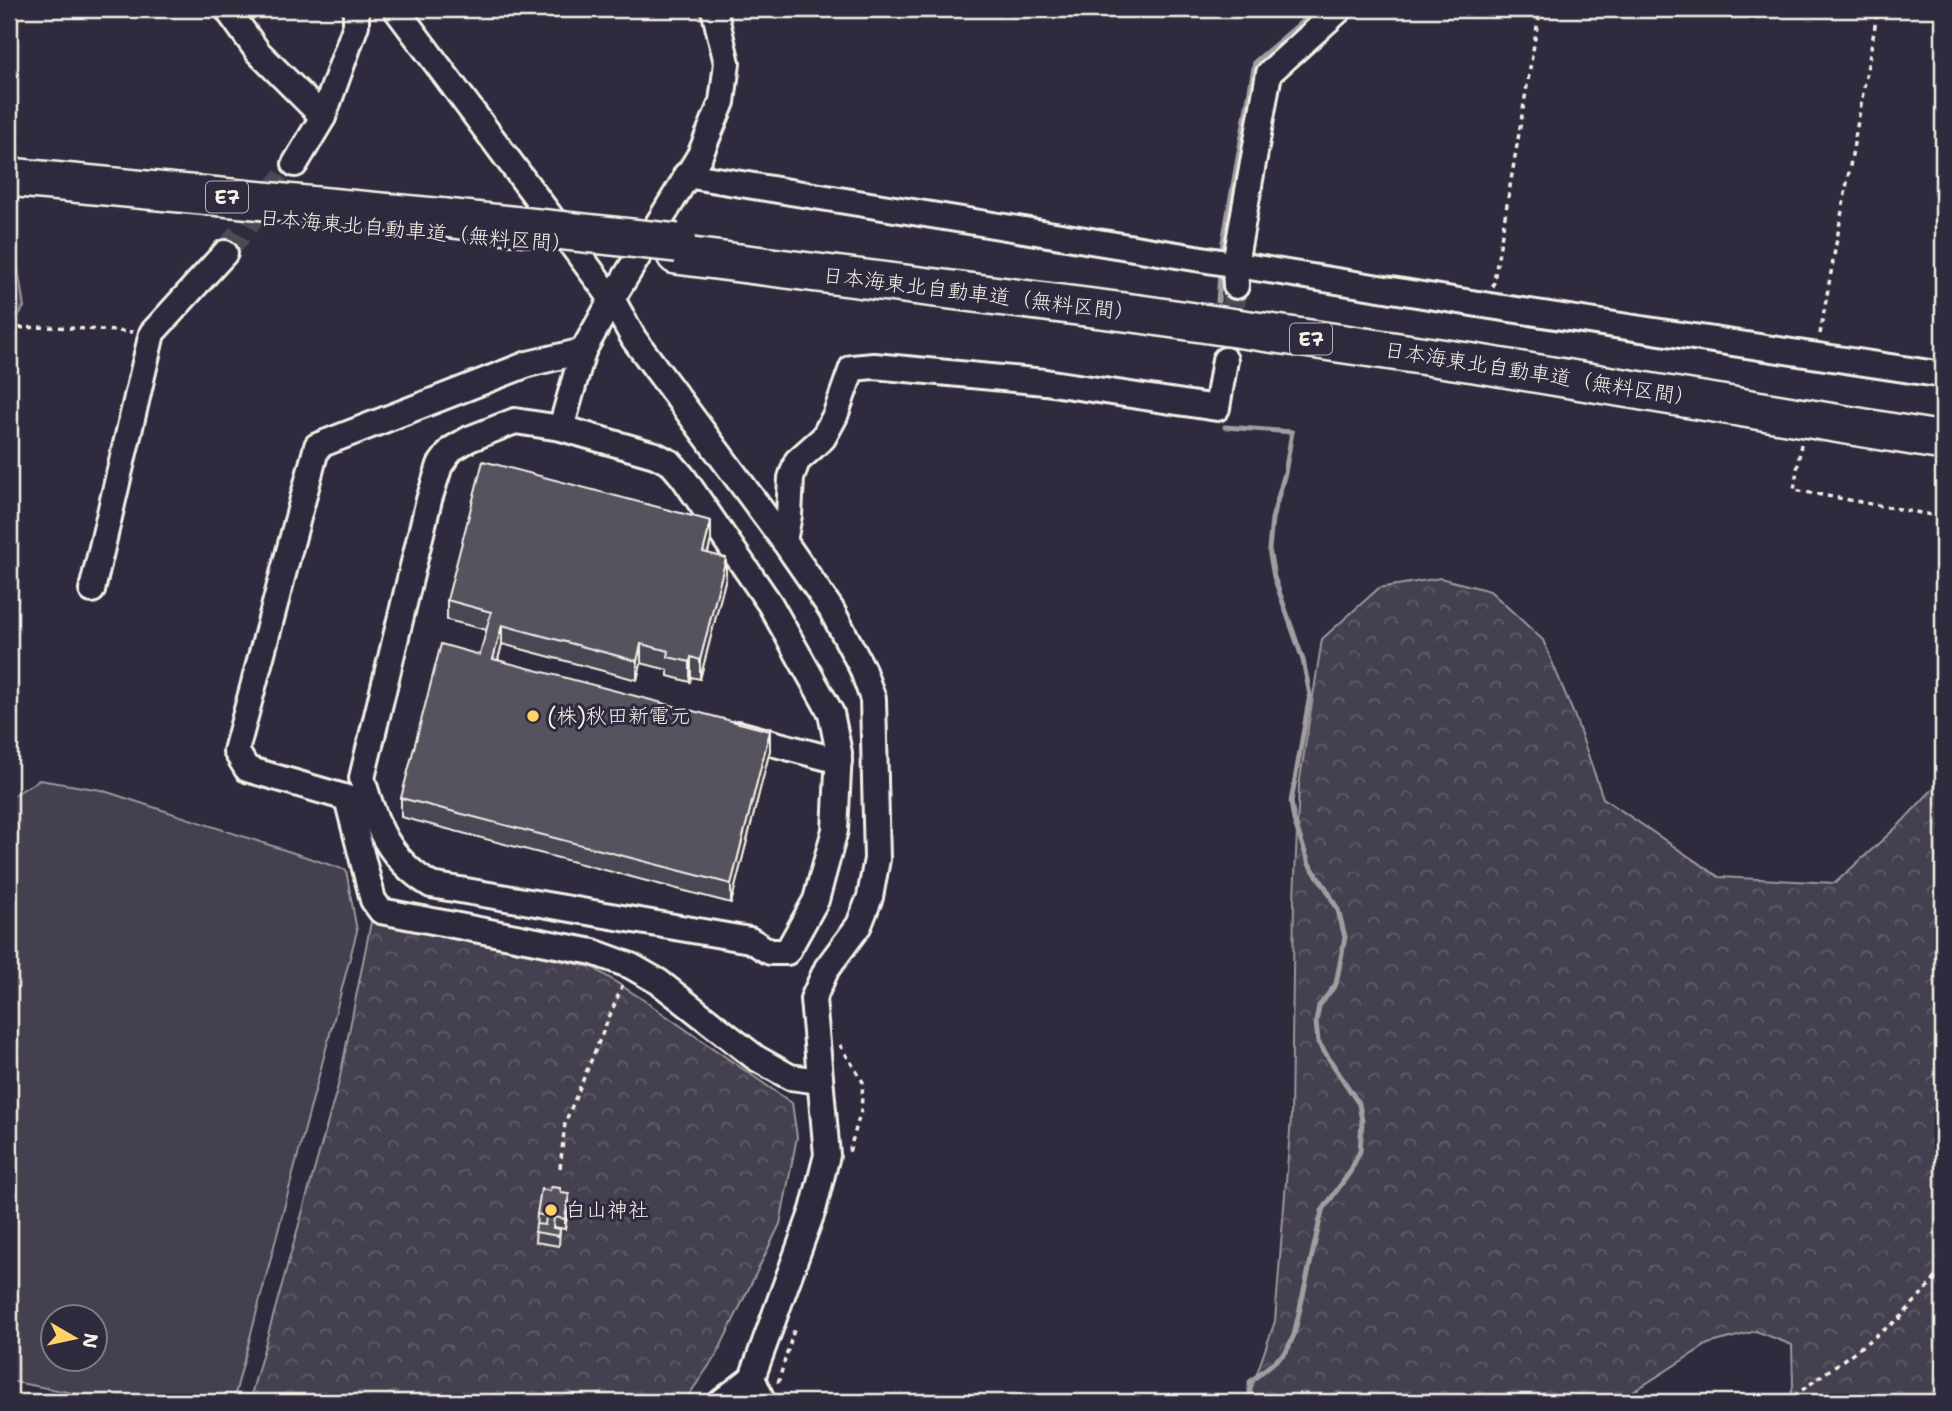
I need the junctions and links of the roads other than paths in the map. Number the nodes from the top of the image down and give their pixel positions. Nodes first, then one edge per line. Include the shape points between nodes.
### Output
1 (227, 9) edge
2 (356, 9) edge
3 (396, 9) edge
4 (714, 9) edge
5 (1340, 9) edge
6 (323, 117) junction
7 (295, 164) tunnel mouth
8 (687, 175) junction
9 (9, 177) edge
10 (9, 196) edge
11 (445, 226) junction
12 (677, 249) junction
13 (225, 253) tunnel mouth
14 (1235, 275) junction
15 (611, 299) junction
16 (583, 351) junction
17 (1225, 360) tunnel mouth
18 (1943, 375) edge
19 (1943, 421) edge
20 (561, 428) junction
21 (1943, 441) edge
22 (784, 541) junction
23 (92, 590) dead end
24 (717, 728) edge
25 (839, 761) junction
26 (820, 1081) junction
27 (752, 1378) junction
28 (721, 1402) edge
29 (763, 1402) edge

1 - 6 street via 258,52
2 - 6 street via 356,25
3 - 15 street
4 - 8 street via 727,63 722,102
5 - 14 street via 1269,73
6 - 7 street
8 - 14 street
8 - 15 street
9 - 11 highway, 日本海東北自動車道（無料区間） / E7
10 - 11 highway, 日本海東北自動車道（無料区間） / E7
11 - 12 highway, 日本海東北自動車道（無料区間） / E7, bridge
12 - 19 highway, 日本海東北自動車道（無料区間） / E7 via 1254,313
12 - 21 highway, 日本海東北自動車道（無料区間） / E7 via 1474,363
13 - 23 street via 152,333
14 - 18 street via 1490,306
15 - 16 street
15 - 22 street via 634,338
16 - 20 street
16 - 26 street via 528,364 317,446 236,751 247,769 347,798 373,900 381,911 593,952 631,966 659,982 756,1058 790,1077
17 - 22 street via 1217,408 1045,382 874,366 852,368 823,439 797,461
20 - 25 street via 655,455 671,463 683,477 770,604 831,713
20 - 25 street via 515,421 469,439 452,449 440,465 362,778 371,812 389,849 431,885 750,940 770,952 787,952 816,900 829,854
22 - 26 street via 831,609 873,699 877,859 859,925 827,968 813,999
24 - 25 street
26 - 27 street via 827,1155 813,1210
27 - 28 street
27 - 29 street

